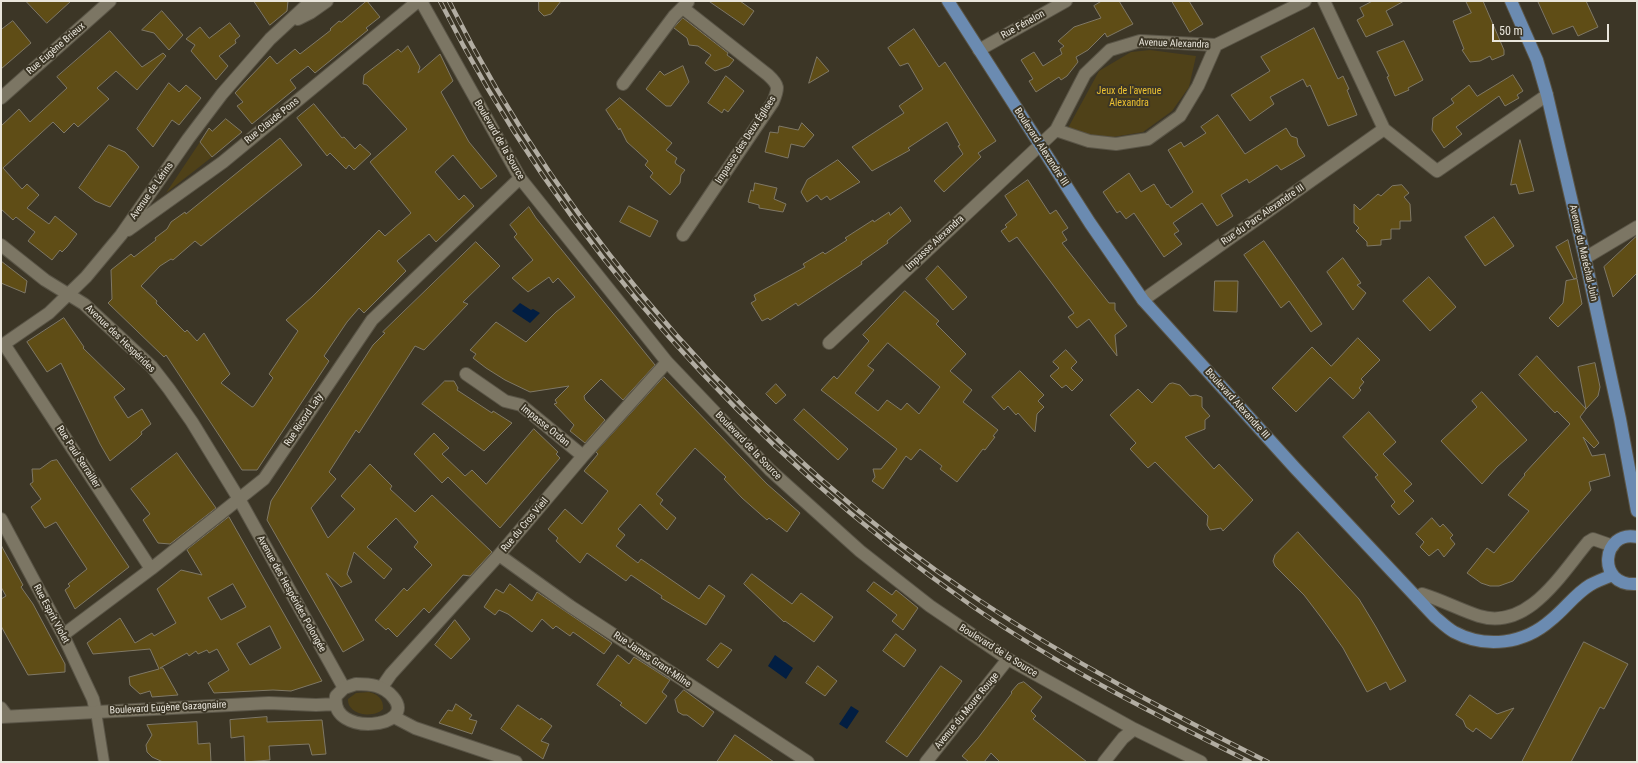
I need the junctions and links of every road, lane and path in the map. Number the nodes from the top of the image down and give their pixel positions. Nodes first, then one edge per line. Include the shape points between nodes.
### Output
1 (110, 1) edge
2 (303, 1) edge
3 (311, 1) edge
4 (327, 1) edge
5 (420, 1) edge
6 (948, 1) edge
7 (1066, 1) edge
8 (1304, 1) edge
9 (1324, 1) edge
10 (1511, 1) edge
11 (686, 4) edge
12 (289, 22) junction
13 (1216, 46) junction
14 (979, 50) junction
15 (623, 84) dead end
16 (1547, 95) junction
17 (1, 98) edge
18 (1384, 129) junction
19 (1056, 130) junction
20 (1040, 144) junction
21 (520, 178) junction
22 (1637, 227) edge
23 (121, 235) junction
24 (683, 235) dead end
25 (1, 245) edge
26 (1585, 258) junction
27 (69, 295) junction
28 (1143, 300) junction
29 (829, 343) dead end
30 (2, 345) edge
31 (667, 362) junction
32 (466, 374) dead end
33 (583, 456) junction
34 (239, 499) junction
35 (1637, 511) edge
36 (1, 519) edge
37 (1637, 537) edge
38 (1613, 546) junction
39 (500, 555) junction
40 (152, 569) junction
41 (1613, 575) junction
42 (1637, 584) edge
43 (1418, 599) junction
44 (63, 635) junction
45 (1008, 659) junction
46 (382, 687) junction
47 (344, 688) junction
48 (336, 704) junction
49 (96, 712) junction
50 (3, 713) edge
51 (394, 717) junction
52 (1134, 729) junction
53 (104, 762) edge
54 (516, 762) edge
55 (808, 762) edge
56 (926, 762) edge
57 (1104, 762) edge
58 (1201, 762) edge

1 - 17 street, Rue Eugène Brieux
2 - 12 street
3 - 12 street, Avenue de Lérins
4 - 12 street, Avenue de Lérins via 310,13
5 - 21 street, Boulevard de la Source
5 - 23 street, Rue Claude Pons via 223,162
6 - 14 main road, Boulevard Alexandre III
7 - 14 street, Rue Fénelon
8 - 13 street, Avenue Alexandra
9 - 18 street
10 - 16 main road, Avenue du Maréchal Juin via 1537,60
11 - 15 street, Impasse des Deux Églises via 674,16
11 - 24 street, Impasse des Deux Églises via 776,82 778,90 773,102
12 - 23 street, Avenue de Lérins via 266,43 222,94
13 - 19 street, Avenue Alexandra via 1140,41 1110,50 1085,74
13 - 19 street, Avenue Alexandra via 1198,86 1180,116 1148,138 1116,144 1103,143
14 - 20 main road, Boulevard Alexandre III
16 - 18 street via 1437,171
16 - 26 main road, Avenue du Maréchal Juin
18 - 28 street, Rue du Parc Alexandre III
19 - 20 street, Avenue Alexandra
20 - 28 main road, Boulevard Alexandre III
20 - 29 street, Impasse Alexandra
21 - 31 street, Boulevard de la Source
21 - 34 street, Rue Ricord Laty via 372,320 264,479
22 - 26 street
23 - 27 street, Avenue de Lérins
25 - 27 street, Avenue des Hespérides via 45,280
26 - 35 main road, Avenue du Maréchal Juin
27 - 30 street, Avenue de Lérins via 49,313
27 - 34 street, Avenue des Hespérides via 84,304 152,367 192,422
28 - 43 main road, Boulevard Alexandre III via 1278,450
30 - 40 street, Rue Paul Serrailler
31 - 33 street, Rue du Cros Vieil
31 - 45 street, Boulevard de la Source via 770,470 860,551 930,606
32 - 33 street, Impasse Ordan via 505,401 521,405
33 - 39 street, Rue du Cros Vieil
34 - 40 street, Rue Ricord Laty
34 - 47 street, Avenue des Hespérides Polongée
36 - 44 street, Rue Esprit Violet
37 - 38 main road via 1626,537
38 - 41 main road via 1608,560
38 - 43 street via 1593,539 1588,542 1539,601 1511,617 1481,617 1440,599 1422,594
39 - 46 street, Rue du Cros Vieil
39 - 55 street, Rue James Grant-Milne via 570,606
40 - 44 street, Rue Ricord Laty
41 - 42 main road via 1624,583
41 - 43 main road, Boulevard Alexandre III via 1591,584 1551,621 1536,631 1521,639 1504,642 1487,643 1453,631
44 - 49 street, Rue Esprit Violet via 93,699
45 - 52 street, Boulevard de la Source
45 - 56 street, Avenue du Moure Rouge
46 - 47 street via 356,684
46 - 51 street via 397,702 398,712
47 - 48 street via 336,696
48 - 49 street, Boulevard Eugène Gazagnaire via 270,703
48 - 51 street via 340,713 357,723 381,723
49 - 50 street, Boulevard Eugène Gazagnaire
49 - 53 street
51 - 54 street via 415,728
52 - 57 street via 1123,738
52 - 58 street, Boulevard de la Source

